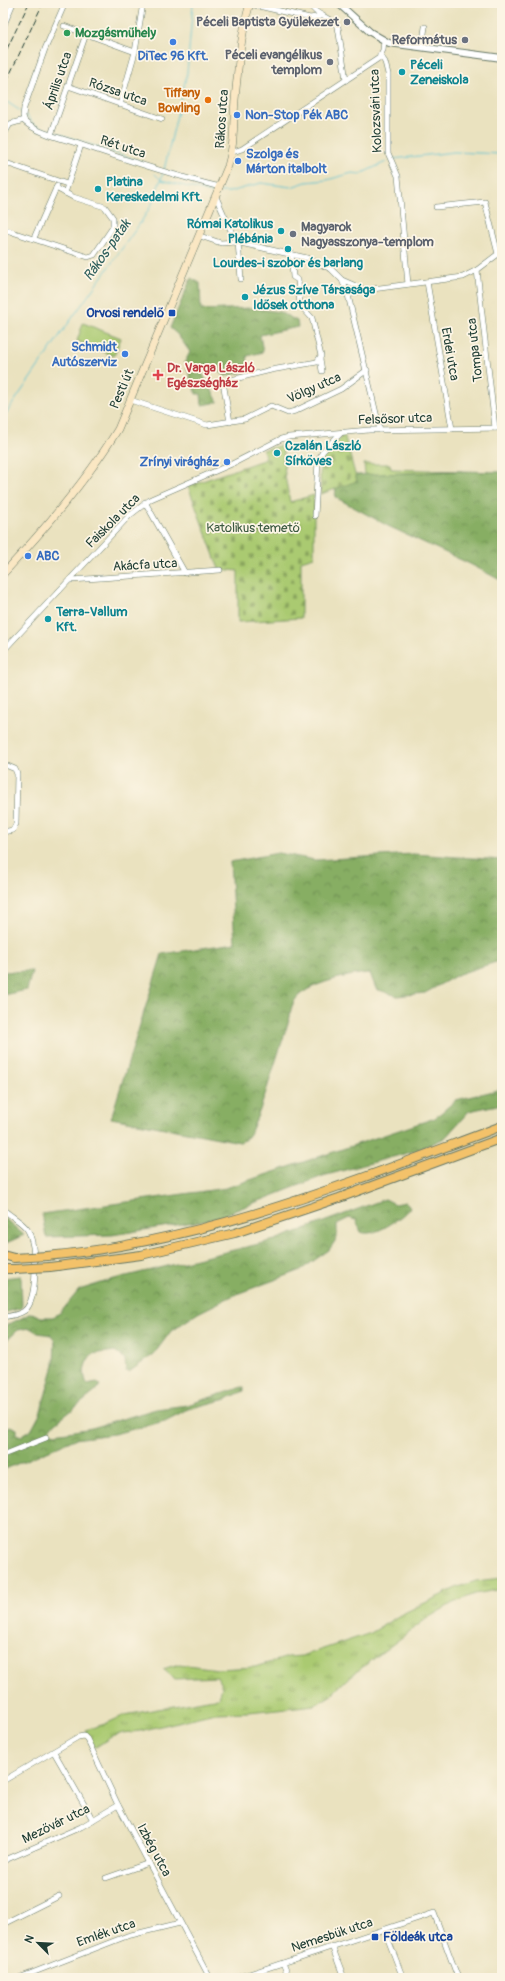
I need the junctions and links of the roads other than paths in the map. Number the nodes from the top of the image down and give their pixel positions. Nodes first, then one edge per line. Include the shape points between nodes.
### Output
1 (13, 3) edge
2 (65, 3) edge
3 (143, 3) edge
4 (309, 3) edge
5 (338, 3) edge
6 (250, 4) edge
7 (322, 16) junction
8 (4, 20) edge
9 (64, 26) dead end
10 (3, 27) edge
11 (425, 27) dead end
12 (86, 34) junction
13 (384, 40) junction
14 (422, 47) junction
15 (135, 52) junction
16 (380, 55) junction
17 (502, 58) edge
18 (346, 80) junction
19 (68, 86) junction
20 (120, 105) junction
21 (23, 117) junction
22 (162, 119) dead end
23 (52, 133) junction
24 (3, 136) edge
25 (81, 145) junction
26 (233, 152) junction
27 (3, 162) edge
28 (59, 182) junction
29 (67, 184) junction
30 (220, 187) junction
31 (56, 188) junction
32 (65, 192) junction
33 (216, 197) junction
34 (436, 207) dead end
35 (222, 210) junction
36 (208, 214) junction
37 (3, 229) edge
38 (200, 236) junction
39 (34, 238) junction
40 (238, 242) junction
41 (500, 253) edge
42 (291, 254) junction
43 (477, 270) junction
44 (241, 279) dead end
45 (342, 280) junction
46 (427, 282) junction
47 (408, 284) junction
48 (365, 290) junction
49 (348, 295) junction
50 (320, 359) junction
51 (367, 370) junction
52 (322, 371) dead end
53 (130, 400) junction
54 (230, 422) junction
55 (495, 428) junction
56 (502, 428) edge
57 (452, 429) junction
58 (380, 430) junction
59 (341, 433) junction
60 (289, 437) joint
61 (145, 502) junction
62 (315, 516) dead end
63 (220, 570) dead end
64 (185, 573) junction
65 (3, 574) edge
66 (71, 580) junction
67 (3, 651) edge
68 (3, 764) edge
69 (3, 832) edge
70 (502, 1126) edge
71 (502, 1138) edge
72 (3, 1209) edge
73 (3, 1255) edge
74 (3, 1258) edge
75 (14, 1258) junction
76 (3, 1269) edge
77 (3, 1317) edge
78 (46, 1438) dead end
79 (3, 1455) edge
80 (54, 1752) junction
81 (3, 1781) edge
82 (118, 1805) junction
83 (93, 1820) junction
84 (3, 1862) edge
85 (149, 1863) junction
86 (106, 1878) dead end
87 (59, 1896) dead end
88 (180, 1923) junction
89 (3, 1924) edge
90 (384, 1929) junction
91 (332, 1946) junction
92 (283, 1963) junction
93 (19, 1978) edge
94 (210, 1978) edge
95 (237, 1978) edge
96 (289, 1978) edge
97 (344, 1978) edge
98 (403, 1978) edge
99 (458, 1978) edge

1 - 8 street
2 - 21 street via 45,49
3 - 15 street
4 - 7 street via 315,12
5 - 13 street via 370,32
6 - 7 street via 310,18
6 - 26 main road, Rákos utca via 243,31 236,89
7 - 18 street via 338,27
8 - 10 street
9 - 12 street
11 - 14 street
12 - 15 street
12 - 19 street, Április utca
13 - 14 street
13 - 16 street
14 - 17 street
15 - 20 street
16 - 18 street
16 - 47 street, Kolozsvári utca via 388,74 390,159 398,176
18 - 26 street via 242,149
19 - 20 street, Rózsa utca
19 - 23 street, Április utca
20 - 22 street, Rózsa utca
21 - 23 street, Rét utca via 30,126
21 - 24 street via 10,124
23 - 25 street, Rét utca
25 - 29 street
25 - 30 street, Rét utca via 172,175
26 - 30 main road, Rákos utca
27 - 28 street
28 - 29 street
28 - 31 street
29 - 32 street
30 - 33 main road, Pesti út
31 - 32 street
31 - 39 street
32 - 39 street via 108,209 113,218 113,224 94,255 90,257
33 - 35 street
33 - 36 main road, Pesti út
34 - 41 street via 485,202
35 - 36 street via 219,207 214,208
35 - 40 street
36 - 38 main road, Pesti út
37 - 39 street
38 - 40 street via 221,243
38 - 53 main road, Pesti út
40 - 42 street
40 - 44 street
41 - 43 street
42 - 45 street via 321,263
42 - 50 street via 293,277 298,280 298,300 312,318 322,356
43 - 46 street via 463,277
43 - 55 street, Tompa utca
45 - 48 street
45 - 49 street
46 - 47 street
46 - 57 street, Erdei utca
47 - 48 street
48 - 49 street
49 - 51 street
50 - 52 street
50 - 54 street via 317,362 223,382
51 - 54 street, Völgy utca via 341,389 295,411 284,412 271,406 245,419
51 - 58 street
53 - 54 street, Völgy utca via 200,424
53 - 65 main road, Pesti út via 118,428 96,462
55 - 56 street, Felsősor utca
55 - 57 street, Felsősor utca
57 - 58 street, Felsősor utca
58 - 59 street, Felsősor utca
59 - 60 street, Felsősor utca
59 - 62 street via 323,451 318,461
60 - 61 street, Faiskola utca
61 - 64 street
61 - 66 street, Faiskola utca
63 - 64 street, Akácfa utca
64 - 66 street, Akácfa utca
66 - 67 street, Faiskola utca
68 - 69 street via 15,769 17,774 16,824 13,830
70 - 75 highway, bridge via 325,1191 243,1218 147,1242 92,1251
71 - 76 highway, bridge via 235,1233 141,1255 50,1267
72 - 77 street via 27,1229 32,1245 35,1286 31,1301 24,1311
73 - 75 highway
74 - 75 highway
78 - 79 street
80 - 81 street
80 - 82 street, Izbég utca via 78,1736 84,1736
80 - 83 street
82 - 83 street, Mezővár utca
82 - 85 street, Izbég utca
83 - 84 street, Mezővár utca
85 - 86 street
85 - 88 street, Izbég utca
87 - 89 street
88 - 93 street, Emlék utca via 127,1936
88 - 94 street, Izbég utca
90 - 91 street, Nemesbük utca
90 - 98 street
90 - 99 street, Nemesbük utca via 434,1913
91 - 92 street, Nemesbük utca
91 - 97 street
92 - 95 street, Nemesbük utca
92 - 96 street

